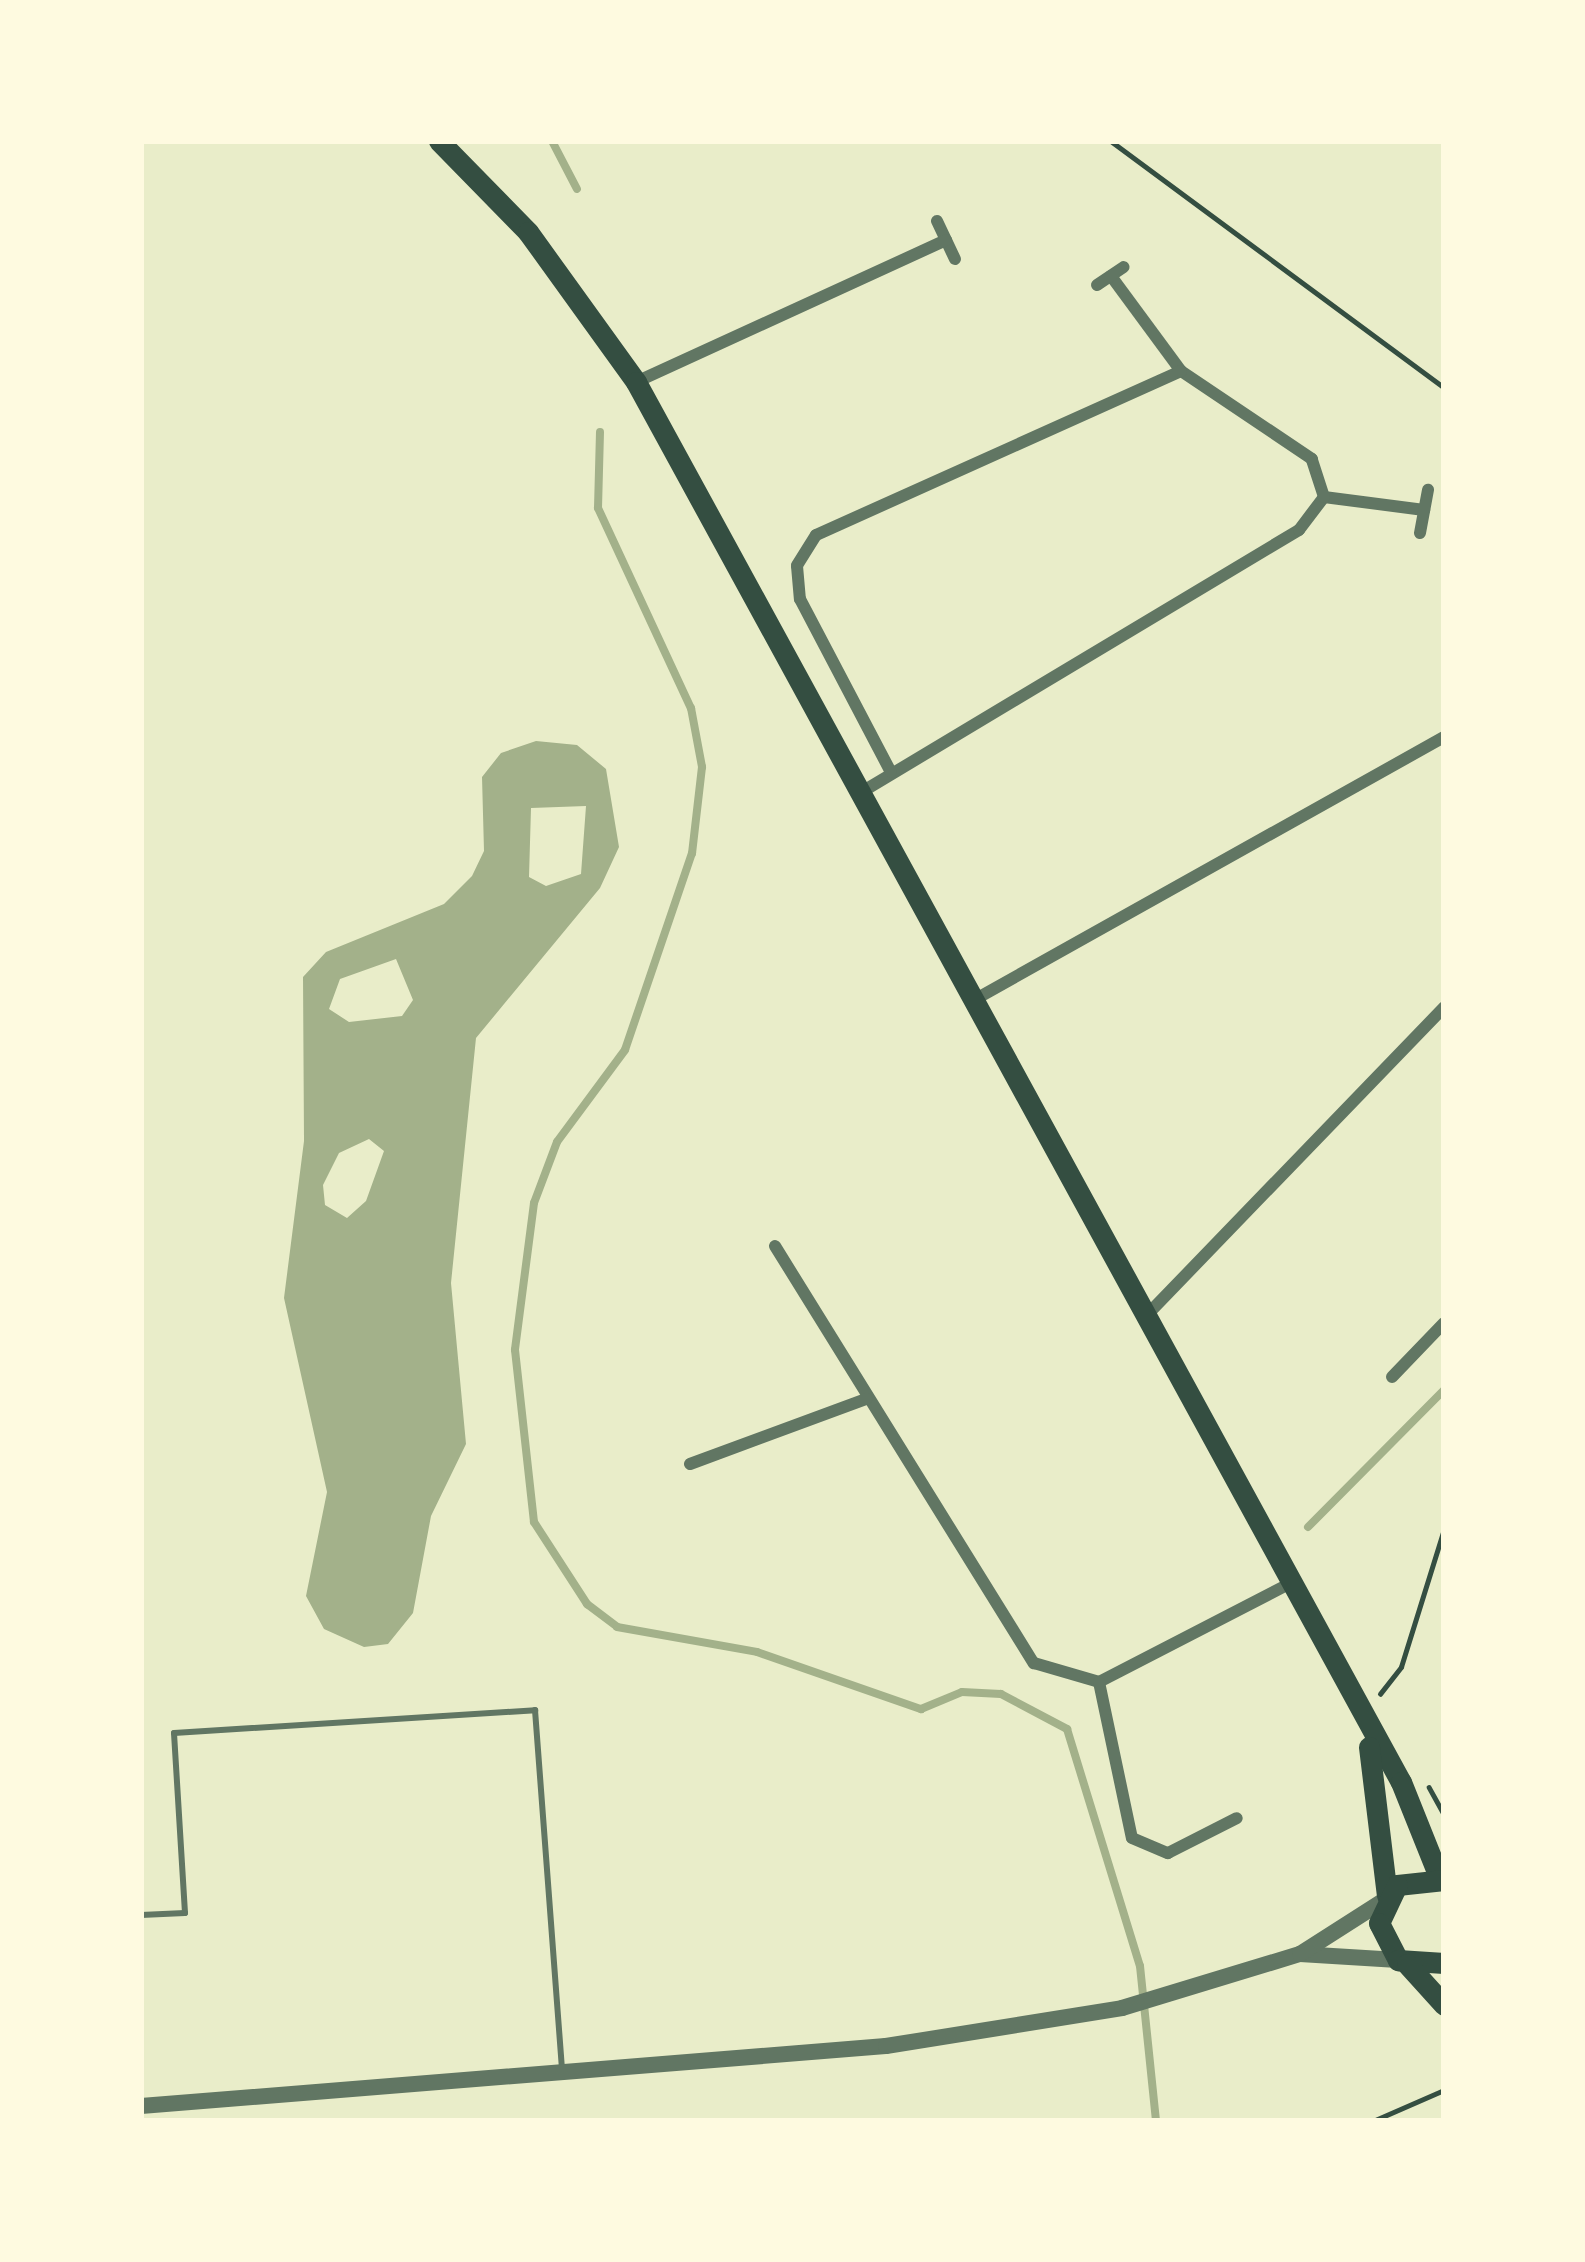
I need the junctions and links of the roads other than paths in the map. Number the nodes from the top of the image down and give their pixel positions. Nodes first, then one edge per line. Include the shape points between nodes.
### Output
1 (441, 142) edge
2 (937, 221) dead end
3 (946, 240) junction
4 (956, 259) dead end
5 (1124, 267) dead end
6 (1111, 276) junction
7 (1097, 285) dead end
8 (1181, 371) junction
9 (636, 382) junction
10 (1428, 490) dead end
11 (1324, 497) junction
12 (1424, 510) junction
13 (1420, 533) dead end
14 (1444, 737) edge
15 (891, 772) junction
16 (860, 793) junction
17 (973, 1001) junction
18 (1444, 1006) edge
19 (775, 1246) dead end
20 (1144, 1319) junction
21 (1444, 1323) edge
22 (1409, 1359) junction
23 (1421, 1372) dead end
24 (1392, 1377) dead end
25 (866, 1399) junction
26 (690, 1464) dead end
27 (1288, 1585) junction
28 (1100, 1682) junction
29 (1361, 1722) junction
30 (1237, 1818) dead end
31 (1441, 1879) edge
32 (1385, 1898) junction
33 (141, 1916) edge
34 (1300, 1954) junction
35 (1402, 1962) junction
36 (1444, 1963) edge
37 (1444, 2005) edge
38 (562, 2074) junction
39 (141, 2106) edge

1 - 9 main road via 528,232
2 - 3 street
3 - 4 street
3 - 9 street
5 - 6 street
6 - 7 street
6 - 8 street
8 - 11 street via 1312,459
8 - 15 street via 816,535 797,566 800,598
9 - 16 main road
10 - 12 street
11 - 12 street
11 - 15 street via 1300,530
12 - 13 street
14 - 17 street
15 - 16 street
16 - 17 main road
17 - 20 main road
18 - 20 street
19 - 25 street
20 - 27 main road
21 - 22 street
22 - 23 street
22 - 24 street
25 - 26 street
25 - 28 street via 1019,1649 1055,1676
27 - 28 street
27 - 29 main road
28 - 30 street via 1132,1838 1168,1852
29 - 31 main road via 1401,1782
29 - 32 main road via 1382,1799
31 - 32 main road via 1410,1878
32 - 34 street
32 - 35 main road via 1378,1923
33 - 38 lane via 185,1913 174,1733 535,1710
34 - 35 street
34 - 38 street via 1122,2008 886,2046
35 - 36 main road
35 - 37 main road
38 - 39 street

